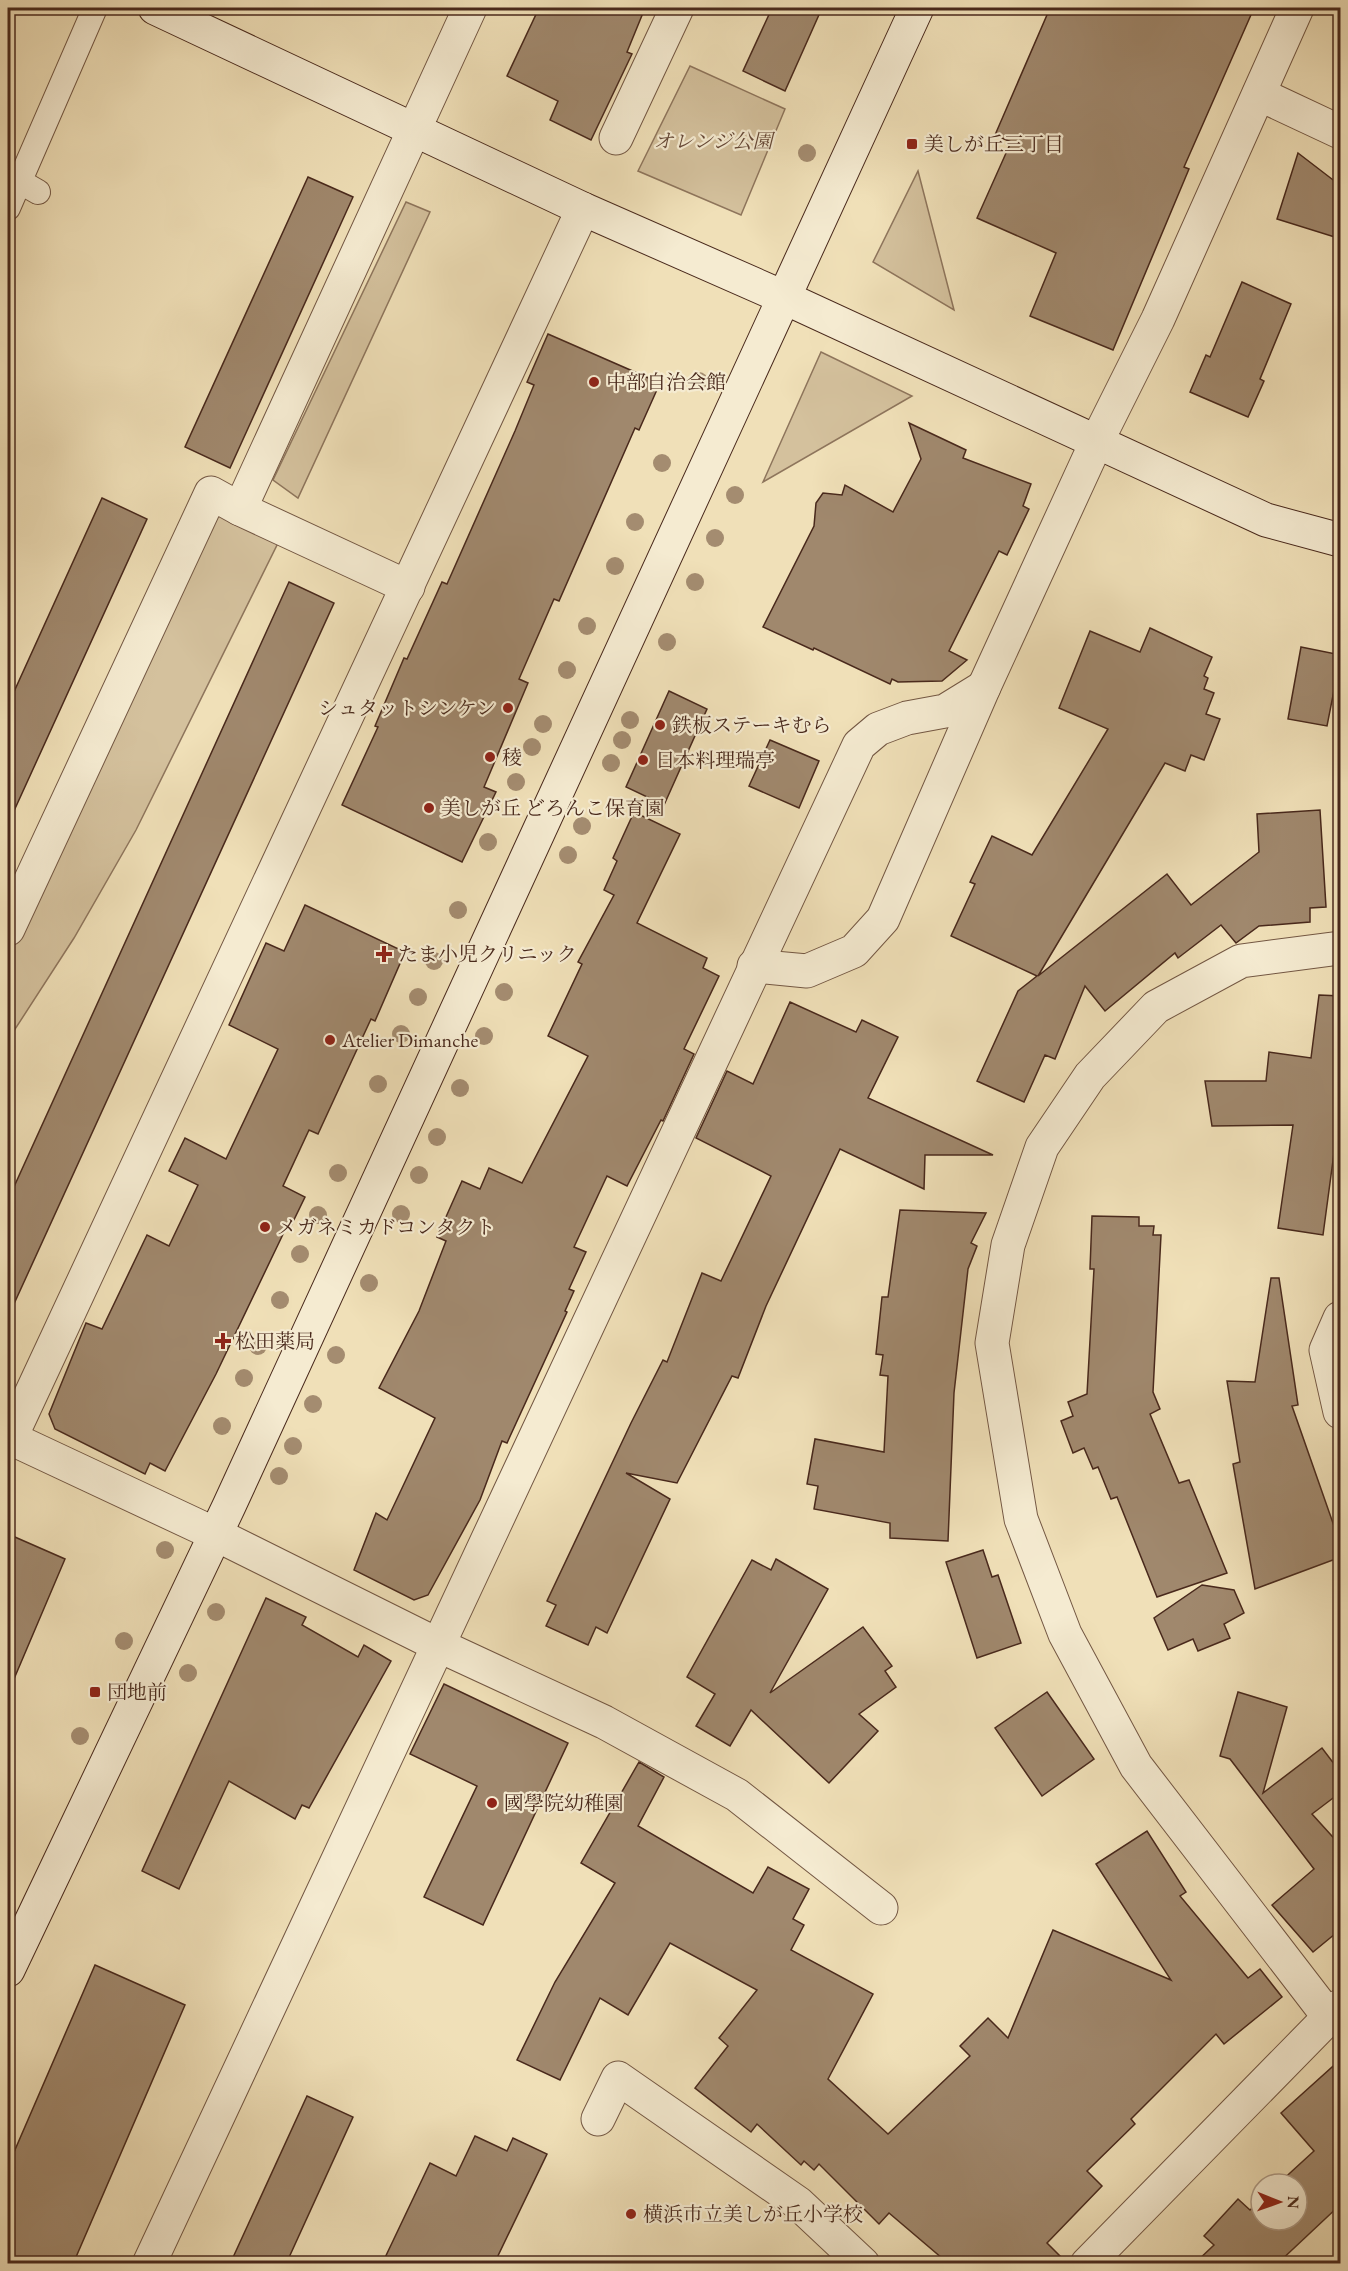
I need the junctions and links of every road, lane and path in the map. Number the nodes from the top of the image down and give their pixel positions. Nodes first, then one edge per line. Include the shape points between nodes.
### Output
1 (95, 8) edge
2 (155, 8) edge
3 (470, 8) edge
4 (677, 8) edge
5 (917, 8) edge
6 (1297, 8) edge
7 (1259, 94) junction
8 (414, 128) junction
9 (1341, 132) edge
10 (616, 138) dead end
11 (8, 208) edge
12 (583, 209) junction
13 (783, 297) junction
14 (1096, 443) junction
15 (240, 508) junction
16 (1341, 540) edge
17 (408, 587) junction
18 (984, 687) junction
19 (8, 929) edge
20 (1341, 948) edge
21 (754, 966) junction
22 (1341, 1317) edge
23 (1341, 1412) edge
24 (9, 1438) edge
25 (215, 1534) junction
26 (438, 1644) junction
27 (881, 1908) dead end
28 (8, 1970) edge
29 (1335, 2012) edge
30 (598, 2119) dead end
31 (149, 2264) edge
32 (864, 2264) edge
33 (1087, 2264) edge

1 - 11 lane via 28,186
2 - 8 street
3 - 8 street
4 - 10 street
5 - 13 street
6 - 7 street
7 - 9 street
7 - 14 street via 1158,319
8 - 12 street
8 - 15 street
12 - 13 street
12 - 17 street
13 - 14 street
13 - 25 street
14 - 16 street via 1266,520
14 - 18 street
15 - 17 street
15 - 19 street via 211,494
17 - 24 street
18 - 21 street via 945,711 907,718 878,729 859,745
18 - 21 street via 883,919 854,951 807,971
20 - 29 street via 1241,961 1156,1007 1090,1076 1042,1147 1008,1245 992,1343 1021,1519 1065,1634 1136,1766
21 - 26 street
22 - 23 street via 1326,1350
24 - 25 street
25 - 26 street
25 - 28 street
26 - 27 street via 604,1722 737,1795
26 - 31 street
29 - 33 street
30 - 32 street via 618,2078 798,2203

